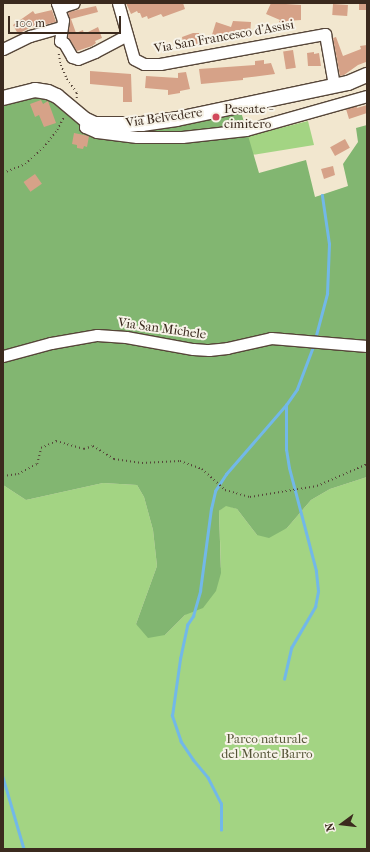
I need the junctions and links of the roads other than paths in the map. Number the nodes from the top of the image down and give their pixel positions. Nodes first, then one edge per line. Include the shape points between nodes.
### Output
1 (57, 3) edge
2 (74, 3) edge
3 (118, 3) edge
4 (62, 26) junction
5 (127, 35) junction
6 (3, 49) edge
7 (367, 76) edge
8 (334, 85) junction
9 (367, 96) edge
10 (3, 98) edge
11 (86, 120) junction
12 (367, 346) edge
13 (3, 356) edge

1 - 2 street via 64,6
1 - 4 street via 63,20
3 - 5 street, Via San Francesco d'Assisi
4 - 5 street via 60,42 64,43 72,57 78,59
4 - 6 street via 30,36
5 - 8 street, Via San Francesco d'Assisi via 134,59 144,64 160,64 325,34
7 - 8 main road, Via Belvedere
8 - 11 main road, Via Belvedere via 177,119 142,124 95,124
9 - 11 street via 246,130 182,137 137,137 97,132 84,127
10 - 11 main road via 35,90 48,92 74,103
12 - 13 street, Via San Michele via 271,338 209,350 97,335 51,343

